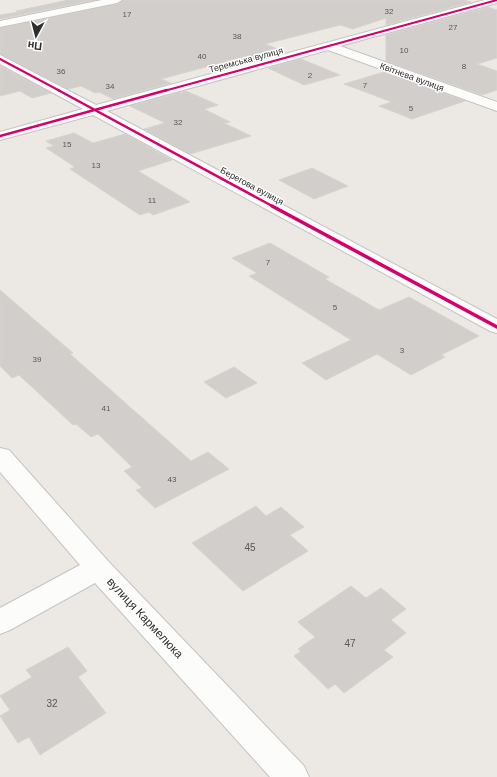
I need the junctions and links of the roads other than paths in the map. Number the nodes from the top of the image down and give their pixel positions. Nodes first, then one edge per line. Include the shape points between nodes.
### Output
1 (117, 0) edge
2 (497, 0) edge
3 (0, 24) edge
4 (328, 46) junction
5 (0, 58) edge
6 (497, 107) edge
7 (94, 110) junction
8 (0, 136) edge
9 (497, 327) edge
10 (0, 456) edge
11 (98, 568) junction
12 (0, 622) edge
13 (292, 777) edge

1 - 3 street
2 - 4 street, Теремська вулиця
4 - 6 street, Квітнева вулиця
4 - 7 street, Теремська вулиця
5 - 7 street, Берегова вулиця
7 - 8 street, Теремська вулиця
7 - 9 street, Берегова вулиця
10 - 11 street, вулиця Кармелюка
11 - 12 street
11 - 13 street, вулиця Кармелюка

